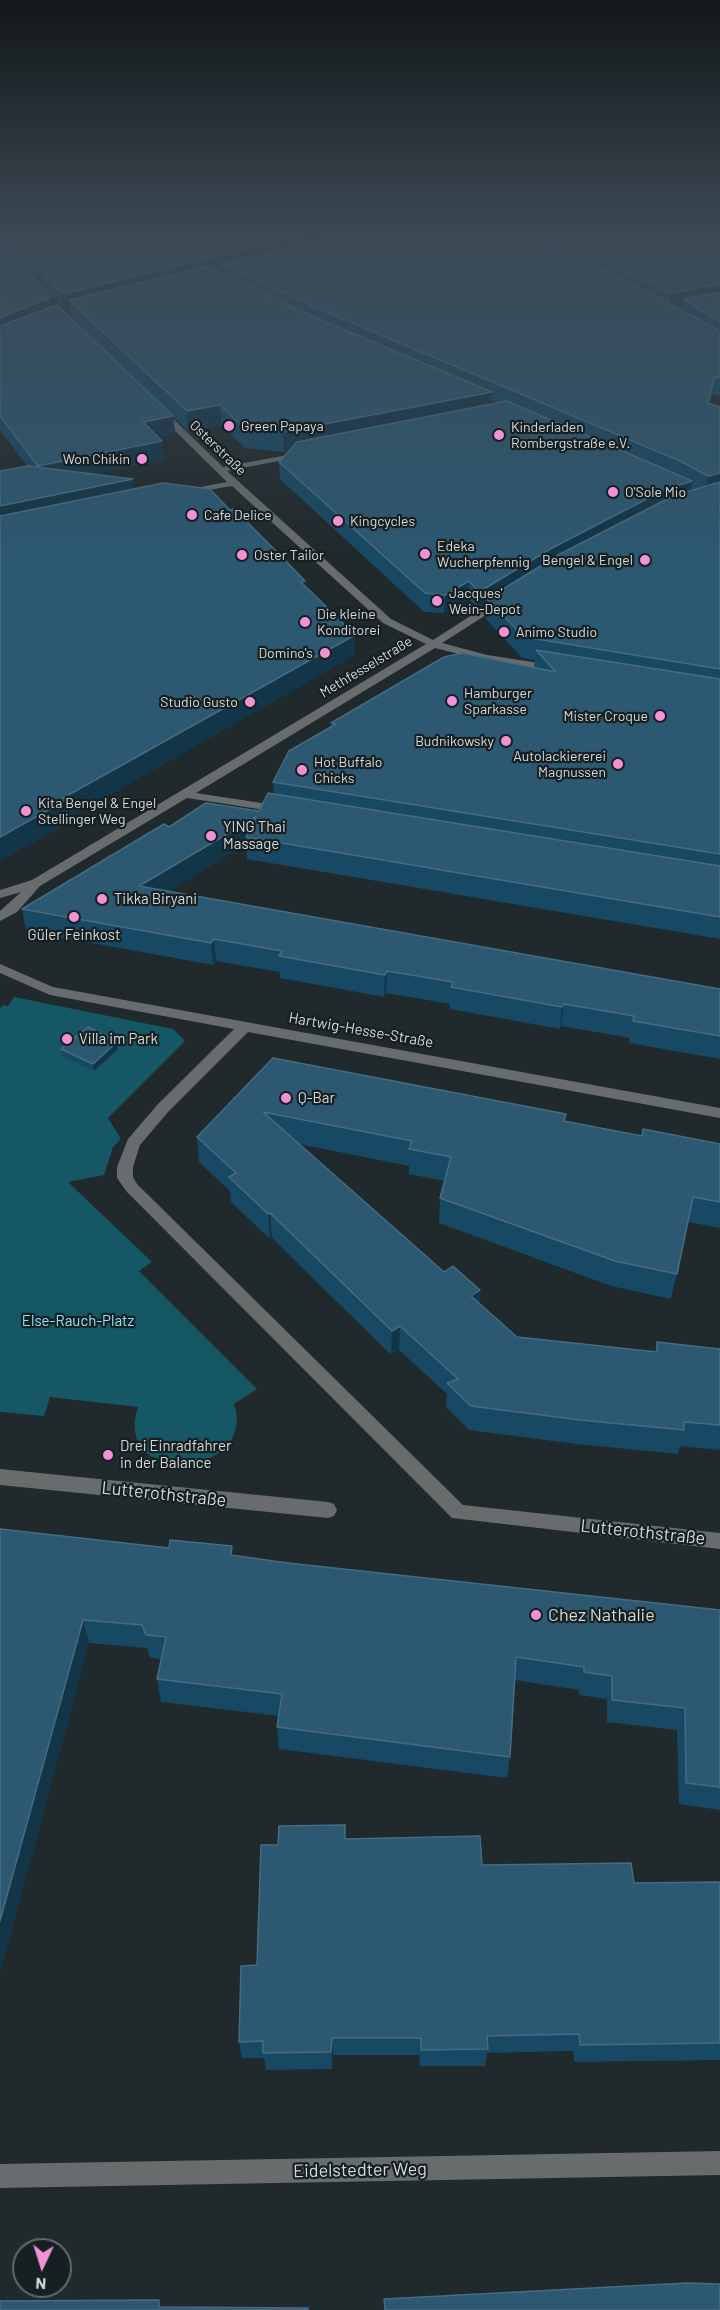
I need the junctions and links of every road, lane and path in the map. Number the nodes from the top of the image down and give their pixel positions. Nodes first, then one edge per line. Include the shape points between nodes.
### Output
1 (153, 405) edge
2 (310, 452) edge
3 (221, 470) junction
4 (234, 483) junction
5 (181, 494) edge
6 (510, 596) edge
7 (431, 645) junction
8 (559, 669) edge
9 (183, 794) junction
10 (298, 813) edge
11 (36, 882) junction
12 (0, 894) edge
13 (0, 917) edge
14 (0, 968) edge
15 (245, 1026) junction
16 (720, 1113) edge
17 (0, 1477) edge
18 (328, 1510) dead end
19 (720, 1541) edge
20 (720, 2163) edge
21 (0, 2176) edge

1 - 3 street, Osterstraße
2 - 3 street
3 - 4 street, Osterstraße
4 - 5 street
4 - 7 street, Osterstraße via 387,621
6 - 7 street, Methfesselstraße
7 - 8 street, Osterstraße
7 - 9 street, Methfesselstraße
9 - 10 street
9 - 11 street, Methfesselstraße
11 - 12 street, Methfesselstraße
11 - 13 street, Methfesselstraße
14 - 15 street, Hartwig-Hesse-Straße via 50,991
15 - 16 street, Hartwig-Hesse-Straße
15 - 19 street, Lutterothstraße via 133,1143 126,1160 125,1178 132,1188 458,1512
17 - 18 street, Lutterothstraße
20 - 21 street, Eidelstedter Weg

